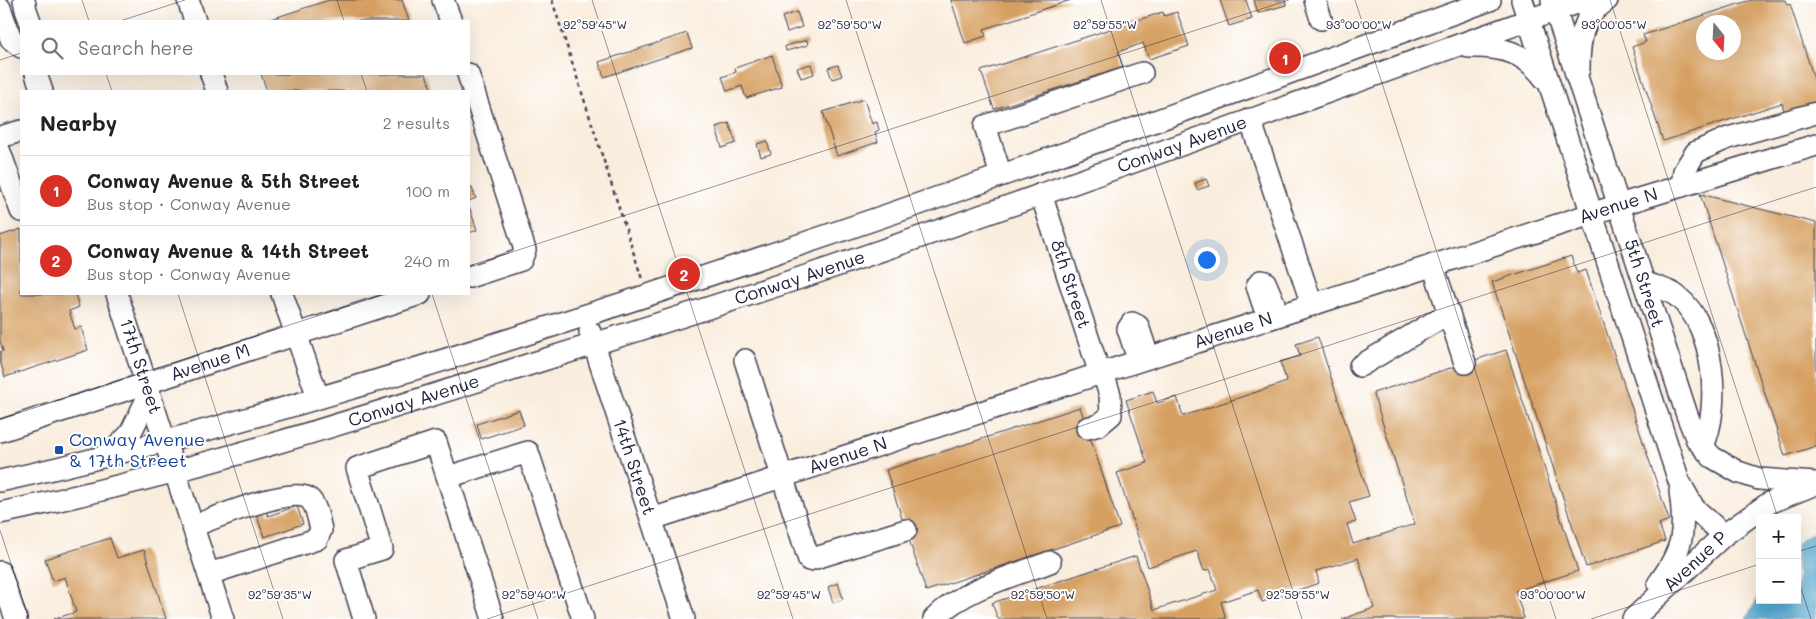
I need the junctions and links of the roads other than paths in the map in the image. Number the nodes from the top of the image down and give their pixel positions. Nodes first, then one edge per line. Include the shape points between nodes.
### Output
1 (24, 0) edge
2 (188, 0) edge
3 (443, 0) edge
4 (1490, 0) edge
5 (1522, 0) edge
6 (1585, 0) edge
7 (1607, 0) edge
8 (1554, 5) edge
9 (1466, 6) edge
10 (0, 8) edge
11 (30, 20) edge
12 (195, 20) edge
13 (451, 20) edge
14 (1528, 20) junction
15 (20, 46) edge
16 (1452, 48) junction
17 (1142, 73) dead end
18 (36, 75) edge
19 (212, 75) edge
20 (468, 75) edge
21 (1549, 85) junction
22 (1581, 89) junction
23 (42, 90) edge
24 (217, 90) edge
25 (1816, 113) edge
26 (1250, 120) junction
27 (20, 131) edge
28 (0, 138) edge
29 (1816, 145) edge
30 (0, 152) edge
31 (1001, 175) junction
32 (1682, 186) junction
33 (1041, 194) junction
34 (1619, 205) junction
35 (20, 208) edge
36 (1591, 214) junction
37 (1433, 265) junction
38 (470, 277) edge
39 (1644, 282) junction
40 (117, 295) edge
41 (282, 295) edge
42 (417, 295) edge
43 (1312, 305) junction
44 (1449, 314) junction
45 (585, 316) junction
46 (296, 335) junction
47 (594, 344) junction
48 (745, 360) dead end
49 (1465, 364) dead end
50 (1360, 366) dead end
51 (1102, 373) junction
52 (148, 389) junction
53 (318, 397) junction
54 (1088, 428) dead end
55 (0, 431) edge
56 (165, 440) junction
57 (1703, 446) junction
58 (107, 456) junction
59 (174, 470) junction
60 (448, 477) junction
61 (782, 477) junction
62 (0, 481) edge
63 (1679, 481) junction
64 (1816, 483) edge
65 (0, 513) edge
66 (652, 519) junction
67 (192, 526) junction
68 (906, 530) dead end
69 (1724, 535) junction
70 (1050, 562) dead end
71 (0, 572) edge
72 (209, 574) junction
73 (938, 617) edge
74 (1634, 618) edge
75 (16, 619) edge
76 (223, 619) edge
77 (364, 619) edge
78 (493, 619) edge
79 (582, 619) edge
80 (684, 619) edge

1 - 11 street
2 - 12 street
3 - 13 street
4 - 9 street, Conway Avenue
5 - 14 street, 5th Street
6 - 8 street, Conway Avenue
7 - 22 street via 1592,12 1585,25 1580,44
8 - 14 street, Conway Avenue
8 - 22 street, 5th Street
9 - 31 street, Conway Avenue
10 - 15 street via 11,39
14 - 16 street, Conway Avenue
14 - 21 street, 5th Street
16 - 21 street via 1498,48 1519,56 1537,68
16 - 26 street, Conway Avenue
17 - 31 street via 985,126
18 - 23 street
19 - 24 street
20 - 38 street via 525,246 520,260
21 - 36 street, 5th Street
22 - 34 street, 5th Street
25 - 32 street via 1728,138 1696,152 1684,171
26 - 33 street, Conway Avenue
26 - 43 street
27 - 28 street
29 - 32 street, Avenue N
30 - 35 street
31 - 45 street, Conway Avenue
32 - 34 street, Avenue N
33 - 47 street, Conway Avenue via 829,268
33 - 51 street, 8th Street
34 - 36 street, Avenue N
34 - 39 street, 5th Street
36 - 37 street, Avenue N
36 - 63 street, 5th Street
37 - 43 street, Avenue N
37 - 44 street
39 - 57 street, 5th Street via 1687,415 1697,440
39 - 57 street via 1678,296 1699,323 1705,338 1713,385 1710,425
40 - 52 street, 17th Street
41 - 46 street
42 - 46 street, Avenue M
43 - 51 street, Avenue N via 1272,312
44 - 49 street
44 - 50 street
45 - 47 street, 14th Street
45 - 53 street, Conway Avenue
46 - 52 street, Avenue M
46 - 53 street
47 - 59 street, Conway Avenue via 392,408
47 - 66 street, 14th Street
48 - 61 street
51 - 54 street, 8th Street via 1110,395 1111,415 1099,425
51 - 61 street, Avenue N
52 - 55 street, Avenue M
52 - 56 street, 17th Street
52 - 58 street via 130,434
53 - 56 street, Conway Avenue
56 - 58 street, Conway Avenue
56 - 59 street, 17th Street
57 - 64 street, 5th Street via 1712,457 1738,472 1759,479
58 - 62 street, Conway Avenue
59 - 65 street, Conway Avenue
59 - 67 street, 17th Street
60 - 77 street via 436,442 357,468 382,549 346,560
60 - 78 street
60 - 79 street via 528,452
61 - 66 street, Avenue N
61 - 68 street via 809,560
63 - 69 street, 5th Street via 1694,508
63 - 74 street via 1684,524 1680,548
64 - 69 street, Avenue P via 1769,503
66 - 80 street, 14th Street
67 - 72 street, 17th Street
67 - 72 street via 296,494 309,498 314,505 321,530 317,539
69 - 74 street, Avenue P
70 - 73 street via 970,592
71 - 75 street
72 - 76 street, 17th Street

